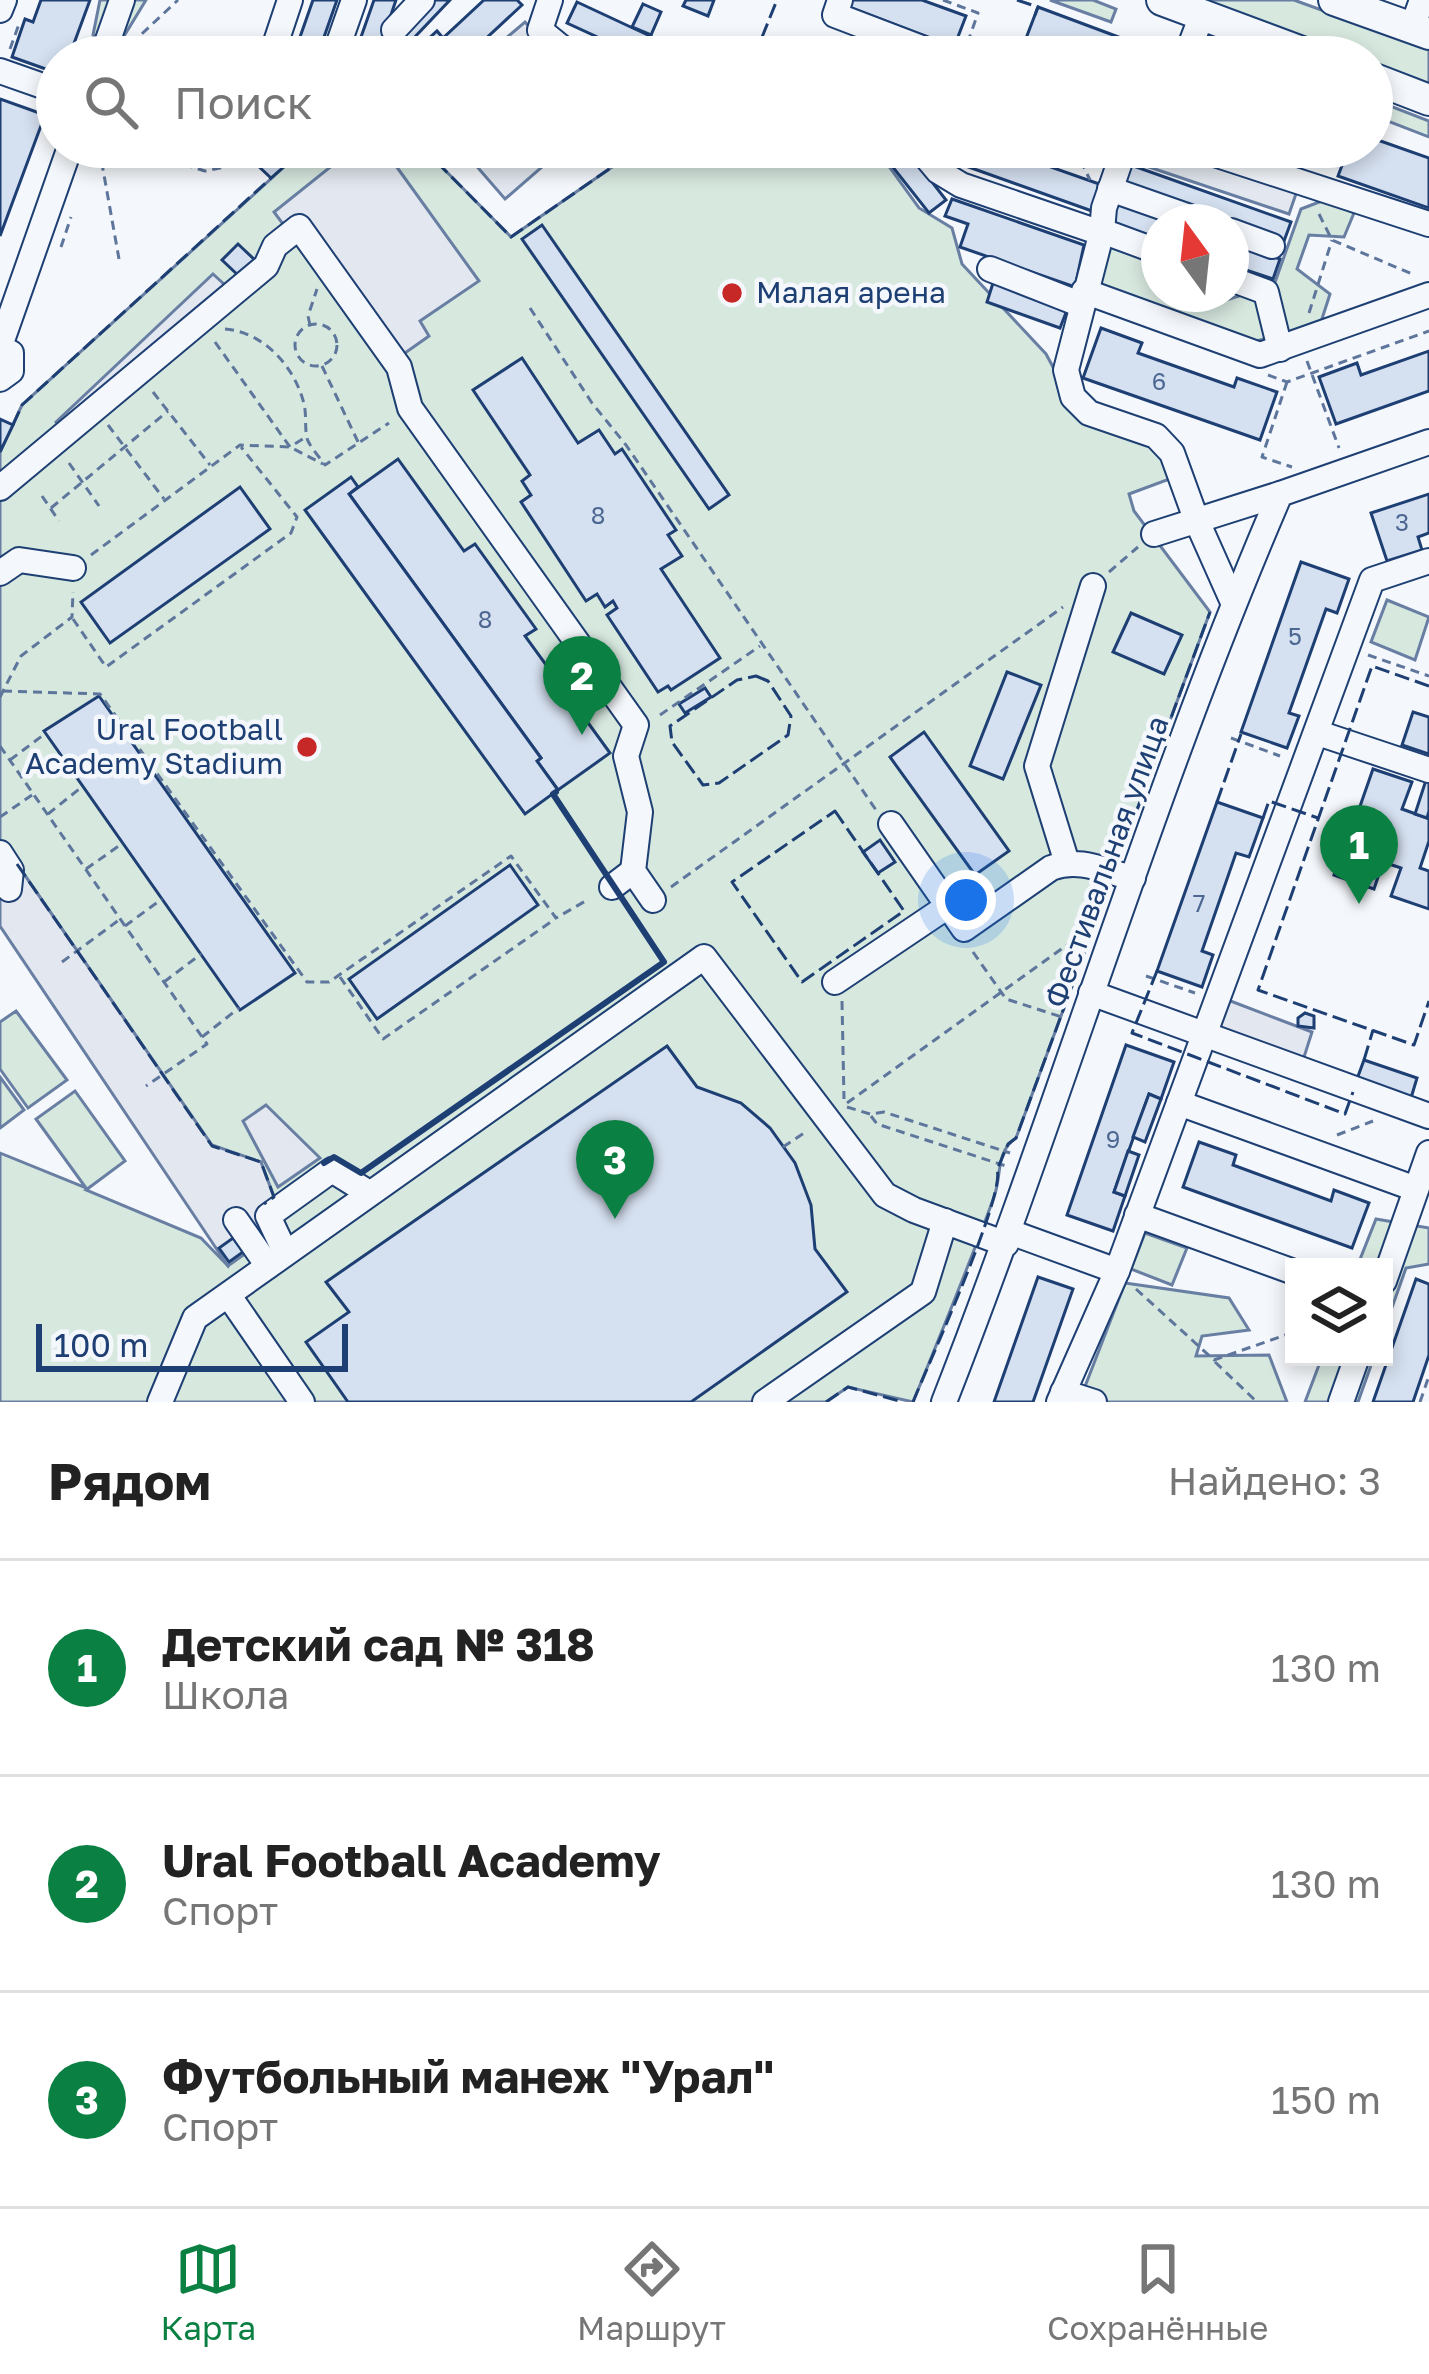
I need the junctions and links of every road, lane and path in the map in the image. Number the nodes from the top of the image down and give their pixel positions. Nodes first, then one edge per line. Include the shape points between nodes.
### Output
1 (122, 0) edge
2 (178, 0) edge
3 (290, 0) edge
4 (354, 0) edge
5 (422, 0) edge
6 (550, 0) edge
7 (840, 0) edge
8 (943, 0) edge
9 (1162, 0) edge
10 (1334, 0) edge
11 (8, 9) edge
12 (1202, 15) junction
13 (1421, 21) edge
14 (394, 30) dead end
15 (109, 36) edge
16 (139, 36) edge
17 (278, 36) edge
18 (341, 36) edge
19 (548, 36) edge
20 (891, 36) edge
21 (970, 36) edge
22 (1194, 36) edge
23 (1258, 36) edge
24 (1, 71) edge
25 (36, 84) edge
26 (1393, 87) edge
27 (1429, 100) edge
28 (63, 168) edge
29 (103, 168) edge
30 (936, 168) edge
31 (1118, 168) edge
32 (1258, 168) edge
33 (1304, 183) junction
34 (1110, 189) junction
35 (1153, 204) edge
36 (1429, 224) edge
37 (1101, 232) junction
38 (1249, 238) edge
39 (1332, 240) junction
40 (1141, 246) edge
41 (1272, 246) dead end
42 (119, 259) dead end
43 (326, 265) junction
44 (990, 269) dead end
45 (1412, 274) dead end
46 (1249, 286) edge
47 (1429, 295) edge
48 (1083, 298) junction
49 (530, 308) dead end
50 (310, 325) junction
51 (1290, 345) junction
52 (0, 347) edge
53 (298, 358) junction
54 (321, 365) junction
55 (286, 367) junction
56 (138, 372) junction
57 (0, 379) edge
58 (1287, 382) dead end
59 (410, 408) junction
60 (96, 409) junction
61 (169, 411) junction
62 (306, 437) junction
63 (1429, 442) edge
64 (359, 444) junction
65 (240, 445) junction
66 (125, 448) junction
67 (290, 448) junction
68 (1341, 454) dead end
69 (1262, 457) dead end
70 (68, 462) dead end
71 (325, 465) junction
72 (211, 466) junction
73 (82, 483) junction
74 (0, 488) edge
75 (1280, 494) junction
76 (42, 496) dead end
77 (165, 500) junction
78 (99, 506) dead end
79 (51, 508) junction
80 (1196, 519) junction
81 (59, 521) dead end
82 (1154, 534) joint
83 (1429, 561) edge
84 (73, 568) junction
85 (0, 573) edge
86 (1093, 586) junction
87 (1233, 602) junction
88 (72, 617) junction
89 (762, 644) junction
90 (1348, 647) junction
91 (1429, 676) edge
92 (2, 694) edge
93 (636, 725) junction
94 (46, 733) dead end
95 (1318, 733) junction
96 (1231, 738) dead end
97 (0, 746) edge
98 (10, 760) junction
99 (844, 764) junction
100 (1305, 765) junction
101 (1429, 770) edge
102 (83, 786) dead end
103 (34, 794) junction
104 (48, 814) junction
105 (0, 818) edge
106 (886, 821) joint
107 (123, 843) dead end
108 (0, 854) edge
109 (1067, 862) junction
110 (86, 869) junction
111 (692, 872) dead end
112 (1132, 878) junction
113 (622, 879) junction
114 (9, 890) dead end
115 (162, 899) dead end
116 (653, 900) dead end
117 (946, 907) junction
118 (556, 918) junction
119 (121, 920) junction
120 (125, 926) junction
121 (1100, 928) dead end
122 (201, 954) dead end
123 (62, 962) dead end
124 (339, 976) junction
125 (1146, 976) dead end
126 (164, 982) junction
127 (838, 989) joint
128 (999, 993) junction
129 (1091, 993) junction
130 (1217, 1001) junction
131 (239, 1008) dead end
132 (1066, 1018) dead end
133 (1205, 1033) junction
134 (202, 1037) junction
135 (146, 1086) dead end
136 (864, 1090) dead end
137 (1179, 1103) junction
138 (1419, 1112) edge
139 (870, 1114) junction
140 (826, 1118) junction
141 (783, 1147) dead end
142 (1302, 1148) junction
143 (1429, 1153) edge
144 (1016, 1155) dead end
145 (1011, 1168) dead end
146 (1416, 1189) junction
147 (369, 1193) junction
148 (1137, 1215) junction
149 (236, 1220) dead end
150 (945, 1221) junction
151 (1008, 1238) junction
152 (1392, 1258) edge
153 (277, 1259) junction
154 (1285, 1269) edge
155 (1117, 1271) junction
156 (229, 1296) junction
157 (1285, 1334) edge
158 (1214, 1360) junction
159 (1354, 1366) edge
160 (1429, 1376) edge
161 (1061, 1397) edge
162 (160, 1402) edge
163 (302, 1402) edge
164 (765, 1402) edge
165 (944, 1402) edge
166 (1094, 1402) edge
167 (1257, 1402) edge
168 (1341, 1402) edge
169 (1420, 1402) edge

1 - 15 street
2 - 16 path
3 - 17 street
4 - 18 street
5 - 14 street
6 - 19 street via 540,29
7 - 20 street via 835,14
8 - 21 path via 978,13
9 - 12 main road
10 - 13 main road
11 - 24 path
12 - 22 street
12 - 23 main road
24 - 25 street
26 - 27 main road
28 - 52 street
29 - 42 path
30 - 37 street via 961,185
31 - 34 street
32 - 33 street
33 - 36 street
33 - 39 path
34 - 35 street
34 - 37 street
37 - 40 street
37 - 48 street
38 - 41 street
39 - 45 path
39 - 51 path
43 - 50 path
43 - 56 street via 298,227 266,266
43 - 59 street via 399,367
44 - 48 street
46 - 51 street via 1266,292
47 - 51 street
48 - 51 street via 1260,355
48 - 80 street via 1066,370 1072,397 1089,413 1156,436 1172,453
49 - 89 path
50 - 53 path via 294,341
50 - 54 path via 333,330 338,349
51 - 68 path
52 - 57 street via 11,352 11,371
53 - 54 path
53 - 55 path
54 - 64 path
55 - 62 path via 300,389
55 - 67 path via 238,330 212,337
56 - 60 street
56 - 61 path
58 - 69 path
59 - 64 path
59 - 93 street
60 - 66 path
60 - 74 street
61 - 66 path
61 - 72 path
62 - 67 path
62 - 71 path
63 - 75 street
64 - 71 path
65 - 67 path
65 - 72 path
65 - 88 path via 297,517 291,532 106,667
66 - 73 path
66 - 77 path
67 - 71 path
70 - 73 path
72 - 77 path
73 - 78 path
73 - 79 path
75 - 80 street
75 - 87 street, Фестивальная улица
76 - 79 path
77 - 84 path
79 - 81 path
80 - 82 street
80 - 87 street
82 - 86 path
83 - 90 street via 1372,580
84 - 85 street via 19,560
84 - 88 path
86 - 99 path
86 - 109 street via 1037,766
87 - 112 street, Фестивальная улица
88 - 92 path via 21,656
89 - 93 path
89 - 99 path
90 - 91 path
90 - 95 street
92 - 124 path via 100,694 307,982
93 - 113 street via 626,756 640,812
94 - 98 path
95 - 100 street
95 - 101 street
96 - 100 path
97 - 98 path
98 - 103 path
99 - 106 path
99 - 111 path
100 - 130 street
102 - 104 path
103 - 104 path
103 - 105 path
104 - 110 path
106 - 117 street
107 - 110 path
108 - 114 street via 11,870
109 - 112 street
109 - 117 street via 964,929
110 - 119 path
112 - 129 street, Фестивальная улица
113 - 116 street
113 - 118 path
115 - 120 path
117 - 127 street
117 - 128 path
118 - 124 path via 511,856
118 - 124 path via 383,1039
119 - 120 path
119 - 123 path
120 - 126 path
121 - 128 path via 1083,931
122 - 126 path
125 - 130 path
126 - 134 path
127 - 139 path via 844,1105
128 - 132 path
128 - 136 path
129 - 133 street
129 - 151 street, Фестивальная улица
130 - 133 street
131 - 134 path
133 - 137 street
133 - 138 street
134 - 135 path via 207,1043
137 - 142 street
137 - 148 street
138 - 142 path
139 - 144 path
139 - 145 path via 877,1124
140 - 141 path
140 - 147 street via 704,957
140 - 150 street via 885,1195
142 - 146 street
143 - 146 street
146 - 152 street
147 - 153 street
147 - 153 street via 332,1170 268,1216
148 - 154 street
148 - 155 street
149 - 153 street
150 - 151 street
150 - 164 street via 923,1292
151 - 155 street
151 - 165 street, Фестивальная улица
153 - 156 street
155 - 158 path
155 - 161 street
156 - 162 street via 195,1318
156 - 163 street
157 - 158 path
158 - 167 path
159 - 168 street
160 - 169 path
161 - 166 street

